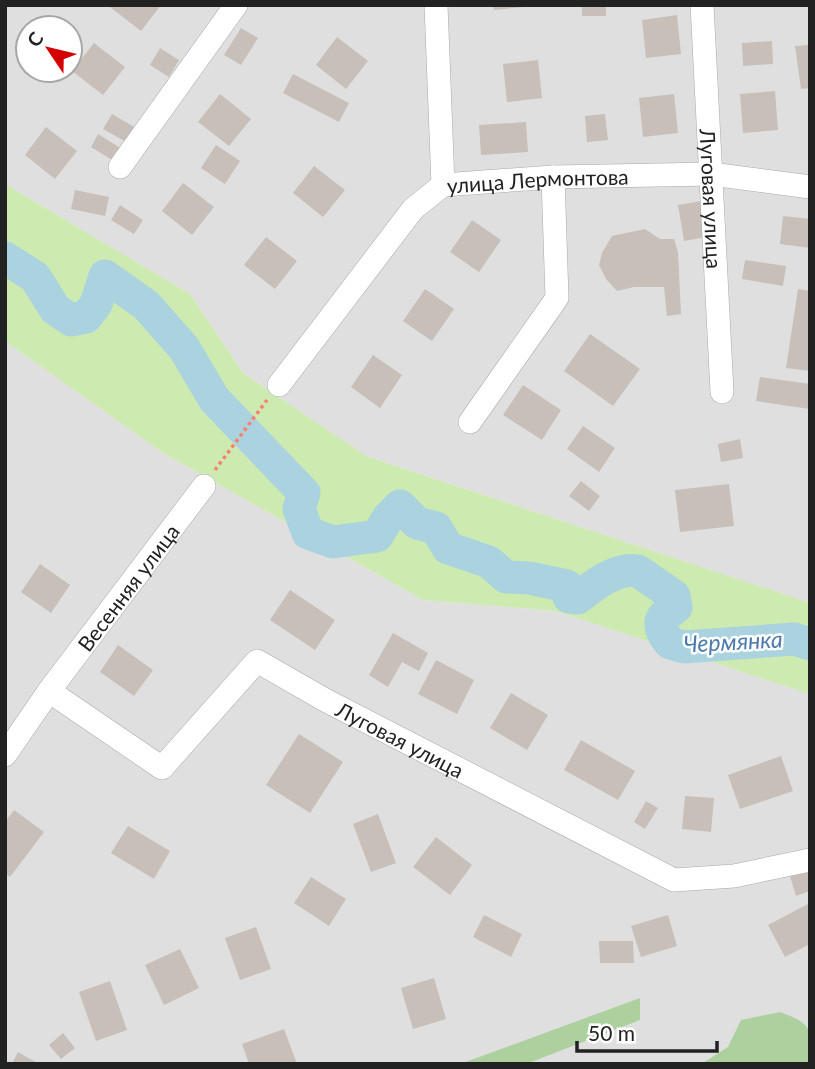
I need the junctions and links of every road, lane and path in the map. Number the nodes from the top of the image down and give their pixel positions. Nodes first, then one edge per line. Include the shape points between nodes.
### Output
1 (236, 5) edge
2 (436, 5) edge
3 (702, 5) edge
4 (120, 167) dead end
5 (711, 174) junction
6 (553, 177) junction
7 (443, 185) junction
8 (810, 187) edge
9 (279, 385) dead end
10 (722, 392) dead end
11 (253, 420) dead end
12 (470, 422) dead end
13 (204, 486) joint
14 (49, 691) junction
15 (5, 755) edge
16 (810, 860) edge

1 - 4 street
2 - 7 street, улица Лермонтова
3 - 5 street, Луговая улица
5 - 6 street, улица Лермонтова
5 - 8 street, улица Лермонтова
5 - 10 street, Луговая улица
6 - 7 street, улица Лермонтова
6 - 12 street via 557,299
7 - 9 street via 413,209
11 - 13 path
13 - 14 street, Весенняя улица
14 - 15 street, Весенняя улица
14 - 16 street, Луговая улица via 162,768 257,661 674,880 734,876

